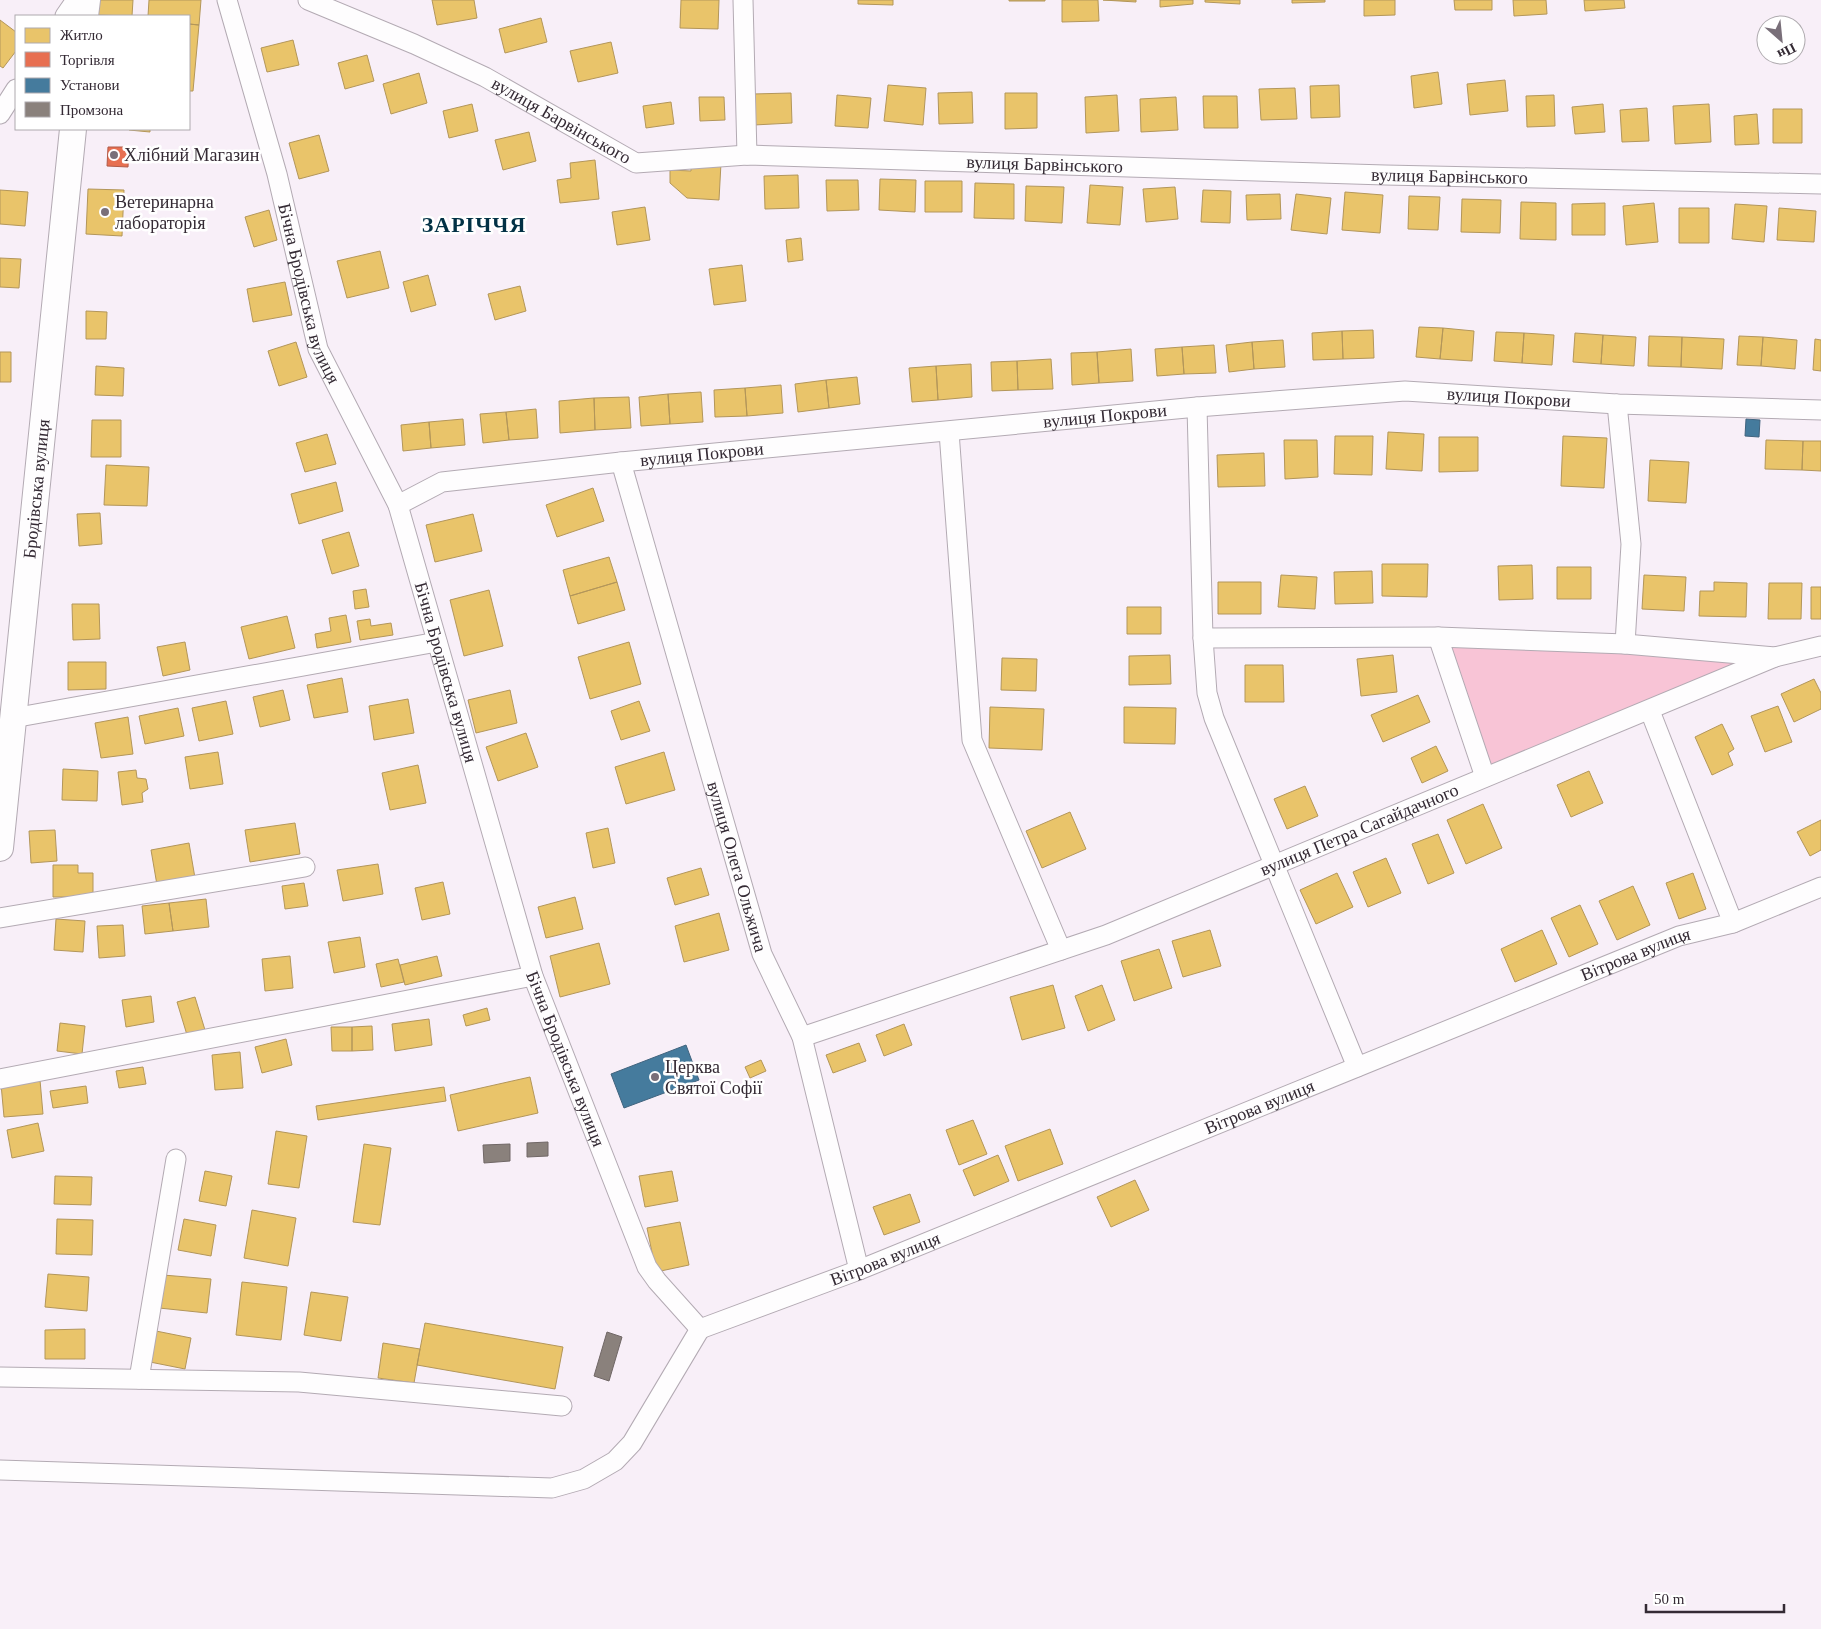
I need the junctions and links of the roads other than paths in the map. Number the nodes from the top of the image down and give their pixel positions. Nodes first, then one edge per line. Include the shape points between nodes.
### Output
1 (76, 0) edge
2 (86, 0) edge
3 (228, 0) edge
4 (308, 0) edge
5 (743, 0) edge
6 (66, 15) edge
7 (85, 15) edge
8 (15, 91) edge
9 (0, 114) edge
10 (73, 130) edge
11 (747, 155) junction
12 (1821, 184) edge
13 (1617, 404) junction
14 (1197, 406) junction
15 (1821, 410) edge
16 (949, 432) junction
17 (621, 462) junction
18 (398, 505) junction
19 (1438, 637) junction
20 (1203, 638) junction
21 (437, 642) junction
22 (1625, 644) junction
23 (1821, 646) edge
24 (1775, 657) junction
25 (1650, 711) junction
26 (13, 718) junction
27 (1485, 778) junction
28 (0, 848) edge
29 (1275, 866) junction
30 (305, 867) dead end
31 (1821, 887) edge
32 (0, 918) edge
33 (1733, 923) junction
34 (1061, 950) junction
35 (533, 976) junction
36 (802, 1037) junction
37 (1357, 1067) junction
38 (0, 1079) edge
39 (176, 1159) dead end
40 (859, 1270) junction
41 (700, 1329) junction
42 (0, 1377) edge
43 (139, 1379) junction
44 (562, 1406) dead end
45 (0, 1470) edge

1 - 6 street
2 - 7 street
3 - 18 street, Бічна Бродівська вулиця via 277,174 318,349
4 - 11 street, вулиця Барвінського via 485,77 636,163
5 - 11 street
8 - 9 street
10 - 26 street, Бродівська вулиця
11 - 12 street, вулиця Барвінського
13 - 14 street, вулиця Покрови via 1405,391
13 - 15 street, вулиця Покрови
13 - 22 street via 1631,544
14 - 16 street, вулиця Покрови
14 - 20 street
16 - 17 street, вулиця Покрови
16 - 34 street via 972,740
17 - 18 street, вулиця Покрови via 442,482
17 - 36 street, вулиця Олега Ольжича via 762,954
18 - 21 street, Бічна Бродівська вулиця
19 - 20 street
19 - 22 street
19 - 27 street
20 - 29 street via 1207,694 1214,718
21 - 26 street
21 - 35 street, Бічна Бродівська вулиця
22 - 24 street
23 - 24 street
24 - 25 street, вулиця Петра Сагайдачного
25 - 27 street, вулиця Петра Сагайдачного
25 - 33 street
26 - 28 street, Бродівська вулиця
27 - 29 street, вулиця Петра Сагайдачного
29 - 34 street, вулиця Петра Сагайдачного
29 - 37 street
30 - 32 street
31 - 33 street, Вітрова вулиця
33 - 37 street, Вітрова вулиця via 1679,936
34 - 36 street, вулиця Петра Сагайдачного
35 - 38 street
35 - 41 street, Бічна Бродівська вулиця via 648,1266 657,1281
36 - 40 street, вулиця Олега Ольжича
37 - 40 street, Вітрова вулиця
39 - 43 street
40 - 41 street, Вітрова вулиця
41 - 45 street via 632,1443 615,1461 584,1479 552,1488
42 - 43 street
43 - 44 street via 299,1382

